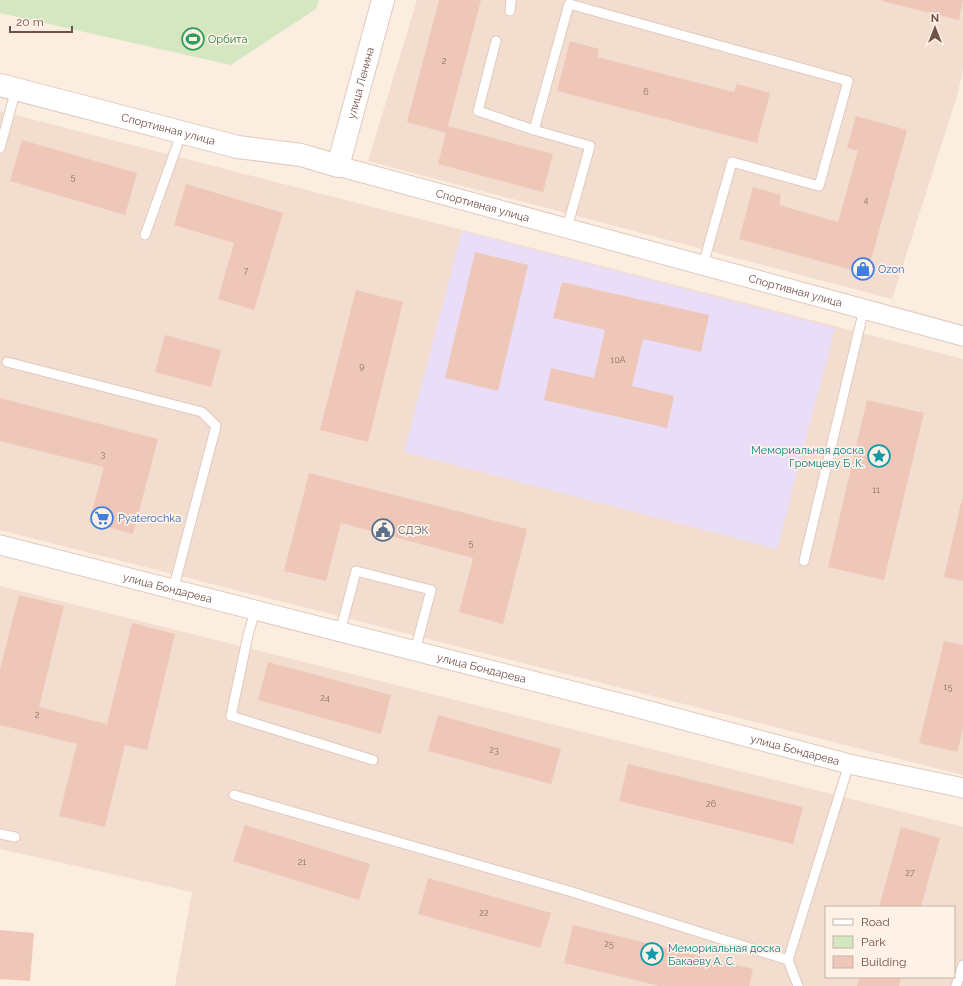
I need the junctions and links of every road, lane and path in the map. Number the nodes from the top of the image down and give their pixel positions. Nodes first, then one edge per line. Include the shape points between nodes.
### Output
1 (383, 0) edge
2 (511, 0) edge
3 (510, 12) dead end
4 (496, 41) dead end
5 (8, 87) edge
6 (534, 130) junction
7 (182, 132) junction
8 (0, 148) edge
9 (338, 166) junction
10 (567, 228) junction
11 (145, 235) dead end
12 (703, 265) junction
13 (864, 309) junction
14 (963, 336) edge
15 (7, 362) dead end
16 (0, 545) edge
17 (804, 561) dead end
18 (173, 590) junction
19 (255, 611) junction
20 (340, 632) junction
21 (415, 651) junction
22 (373, 760) dead end
23 (849, 764) junction
24 (963, 788) edge
25 (234, 795) dead end
26 (0, 834) edge
27 (16, 837) dead end
28 (788, 960) junction
29 (963, 965) edge
30 (798, 986) edge
31 (956, 986) edge

1 - 9 street, улица Ленина
2 - 3 lane
4 - 6 lane via 478,111
5 - 7 street, Спортивная улица
5 - 8 lane
6 - 10 lane via 590,146
6 - 12 lane via 569,4 848,81 819,186 732,162
7 - 9 street, Спортивная улица via 238,147 301,155
7 - 11 lane
9 - 10 street, Спортивная улица
10 - 12 street, Спортивная улица
12 - 13 street, Спортивная улица
13 - 14 street, Спортивная улица
13 - 17 lane
15 - 18 lane via 202,412 216,426
16 - 18 street, улица Бондарева
18 - 19 street, улица Бондарева
19 - 20 street, улица Бондарева
19 - 22 lane via 231,716
20 - 21 street, улица Бондарева
20 - 21 lane via 356,571 431,590
21 - 23 street, улица Бондарева
23 - 24 street, улица Бондарева
23 - 28 lane
25 - 28 lane via 569,891
26 - 27 lane
28 - 30 lane
29 - 31 lane

